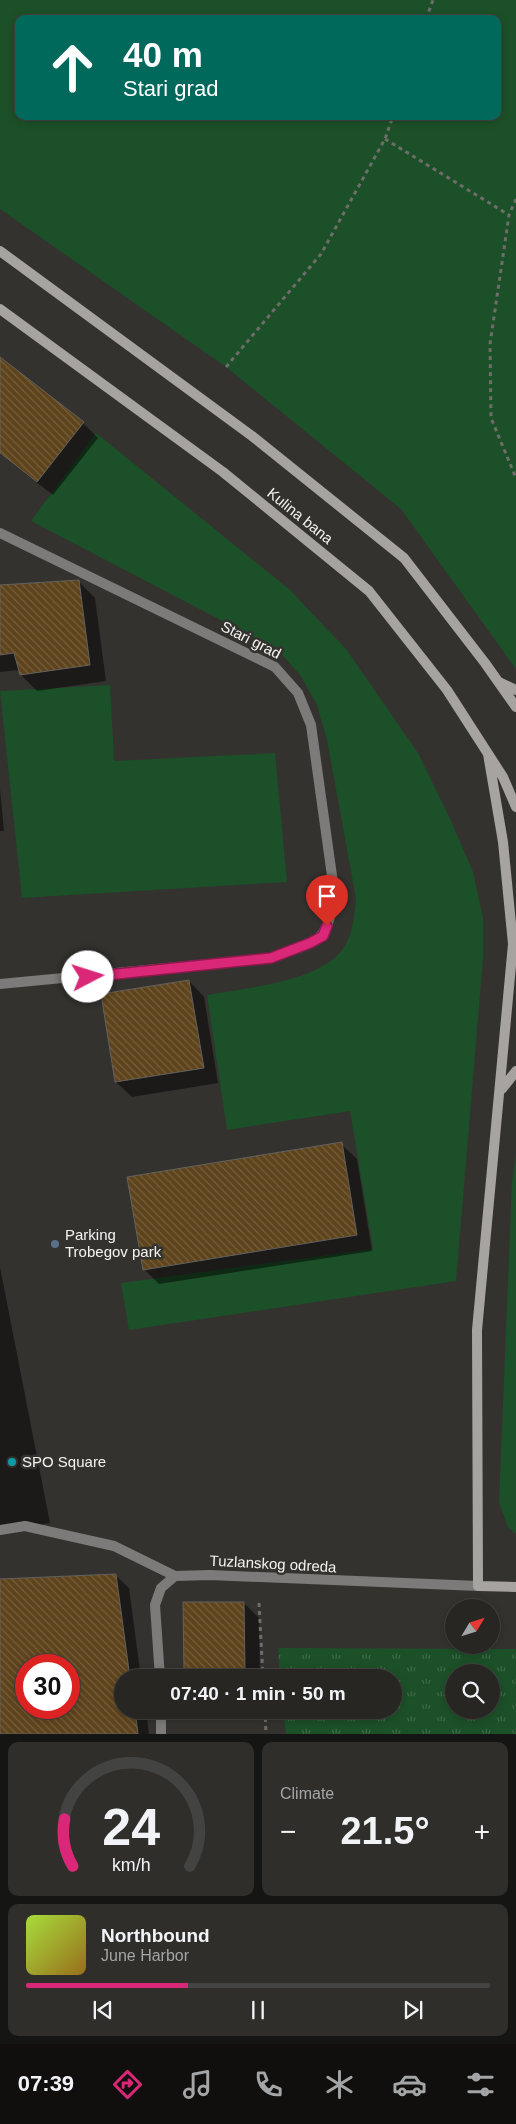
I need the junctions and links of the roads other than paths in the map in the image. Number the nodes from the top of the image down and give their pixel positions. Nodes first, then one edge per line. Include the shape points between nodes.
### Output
1 (0, 251) edge
2 (0, 309) edge
3 (0, 532) edge
4 (498, 681) junction
5 (516, 690) edge
6 (516, 707) edge
7 (488, 754) junction
8 (516, 807) edge
9 (0, 984) edge
10 (516, 1071) edge
11 (500, 1092) junction
12 (0, 1530) edge
13 (175, 1576) junction
14 (478, 1586) junction
15 (516, 1587) edge
16 (159, 1669) edge
17 (161, 1719) edge
18 (161, 1734) edge

1 - 4 main road via 252,436 404,558
2 - 7 main road, Kulina bana via 223,472 369,591 447,690
3 - 9 street, Stari grad via 275,667 298,693 311,725 334,890 332,915 323,936 271,958
4 - 5 main road
4 - 6 main road
7 - 8 main road, Kulina bana via 503,777
7 - 11 main road via 513,944
10 - 11 main road
11 - 14 main road via 477,1330
12 - 13 street via 25,1526 114,1546
13 - 14 street, Tuzlanskog odreda
13 - 16 street via 161,1588 155,1605
14 - 15 main road
17 - 18 street

